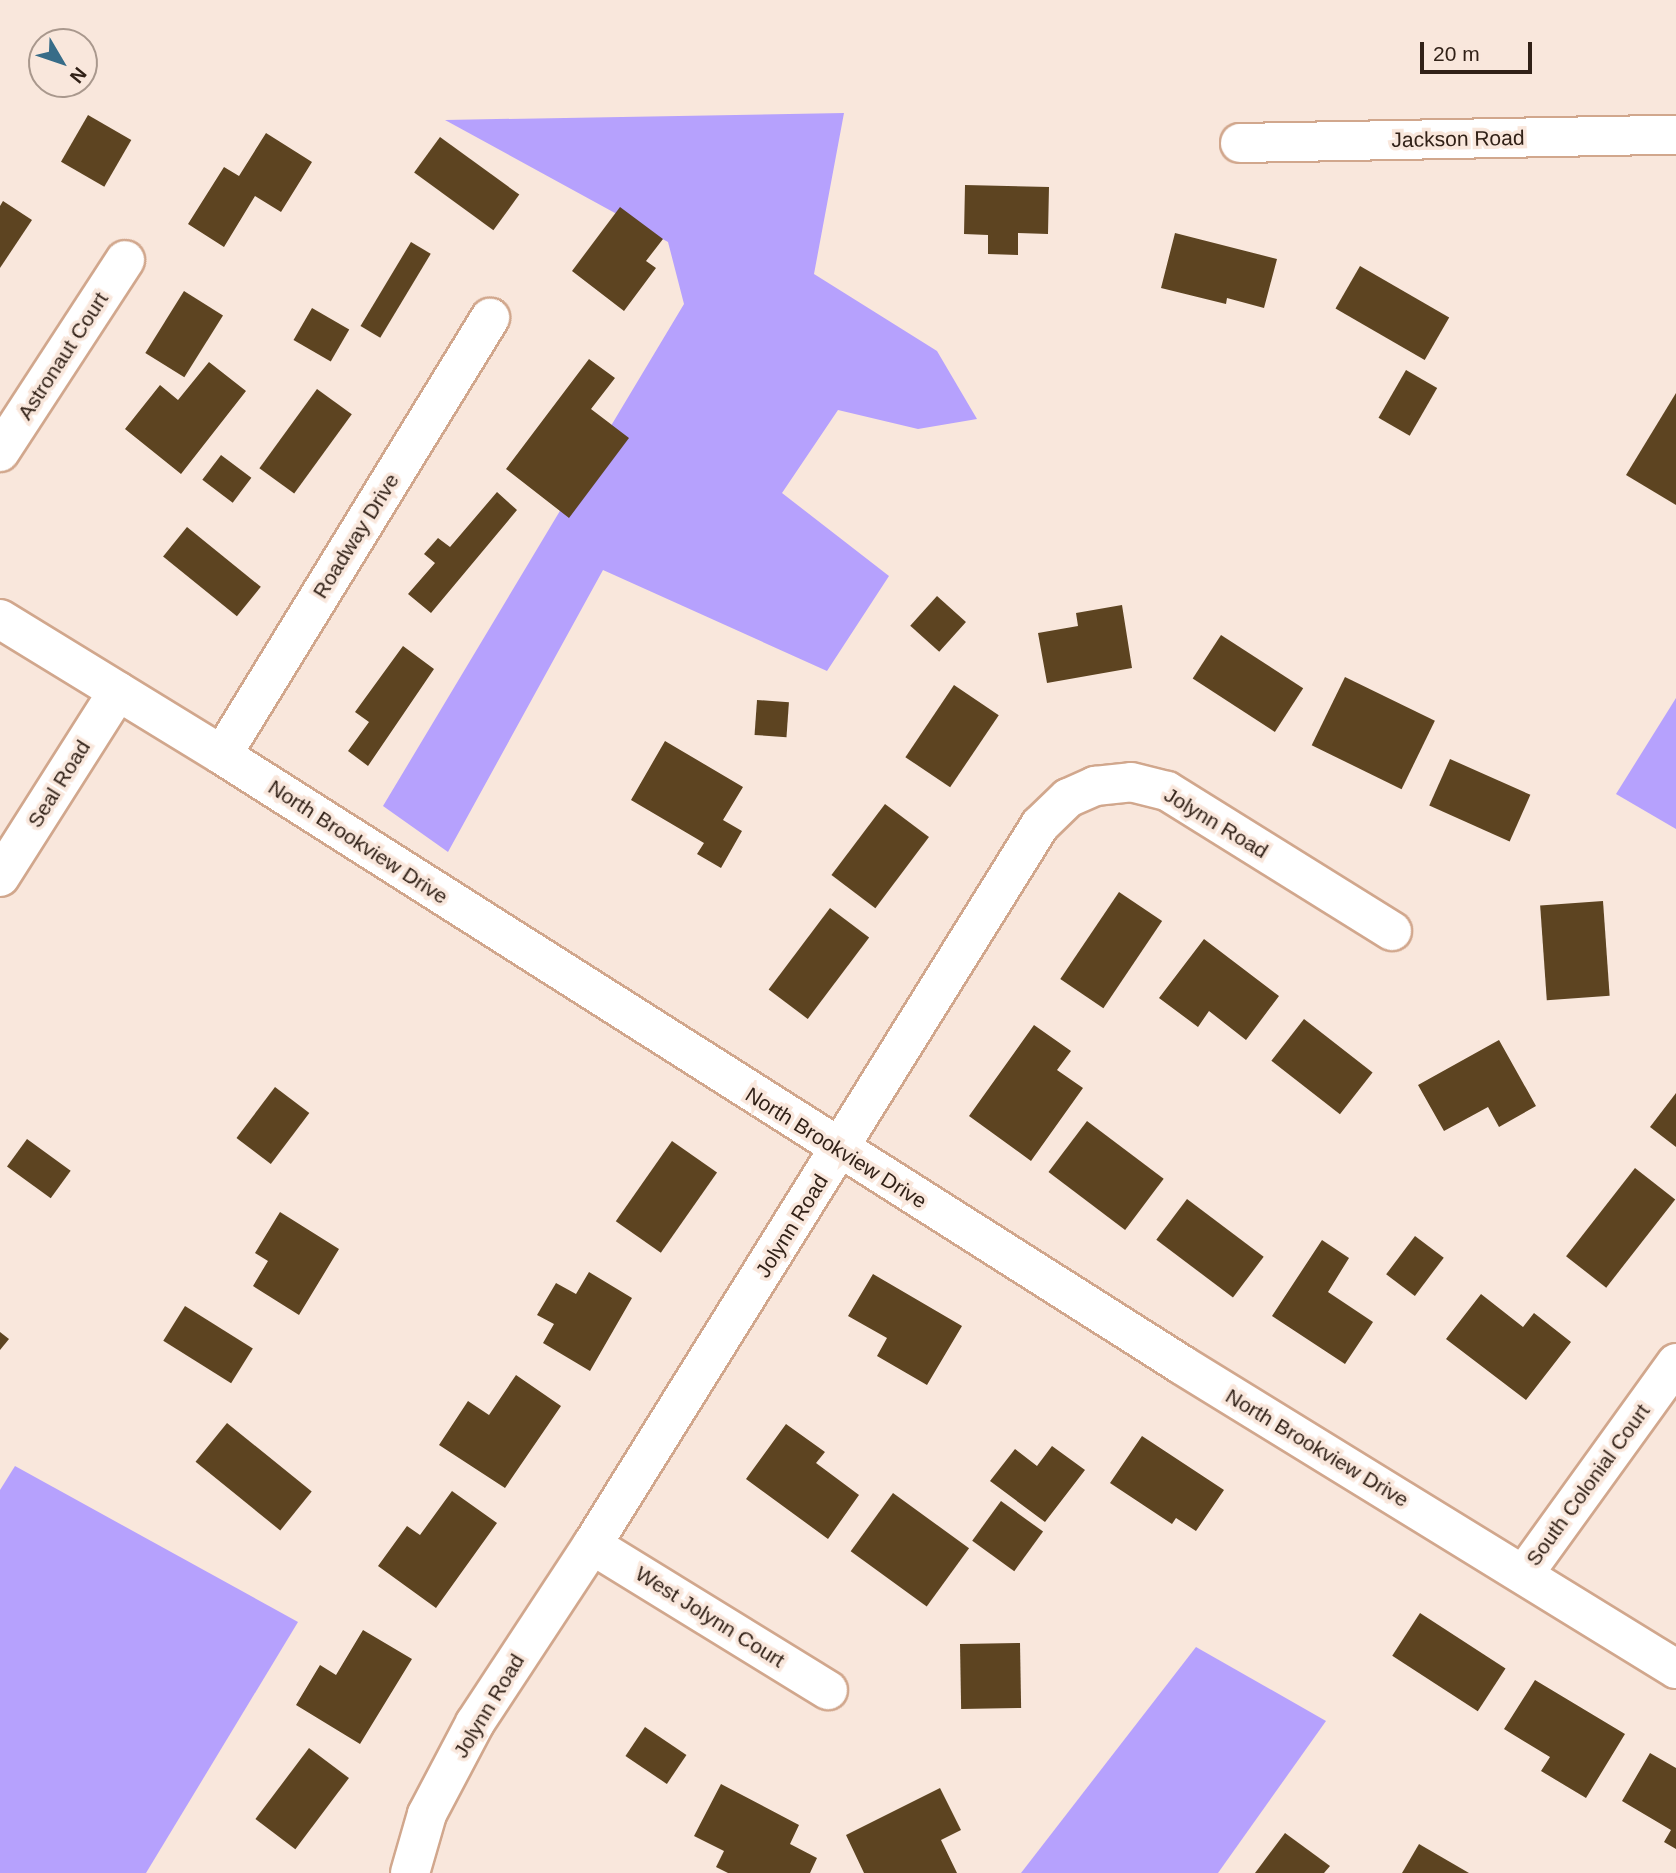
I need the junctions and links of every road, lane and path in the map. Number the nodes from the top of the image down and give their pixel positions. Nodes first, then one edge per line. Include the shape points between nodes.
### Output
1 (1676, 135) edge
2 (1240, 143) dead end
3 (125, 260) dead end
4 (489, 318) dead end
5 (0, 452) edge
6 (0, 620) edge
7 (118, 691) junction
8 (222, 755) junction
9 (0, 877) edge
10 (1392, 931) dead end
11 (839, 1150) junction
12 (1676, 1363) edge
13 (592, 1545) junction
14 (1524, 1574) junction
15 (1676, 1669) edge
16 (828, 1690) dead end
17 (410, 1873) edge

1 - 2 street, Jackson Road
3 - 5 street, Astronaut Court
4 - 8 street, Roadway Drive
6 - 7 street, North Brookview Drive
7 - 8 street, North Brookview Drive
7 - 9 street, Seal Road
8 - 11 street, North Brookview Drive
10 - 11 street, Jolynn Road via 1167,791 1132,782 1095,786 1068,798 1040,825
11 - 13 street, Jolynn Road
11 - 14 street, North Brookview Drive
12 - 14 street, South Colonial Court
13 - 16 street, West Jolynn Court
13 - 17 street, Jolynn Road via 475,1723 427,1814
14 - 15 street, North Brookview Drive

